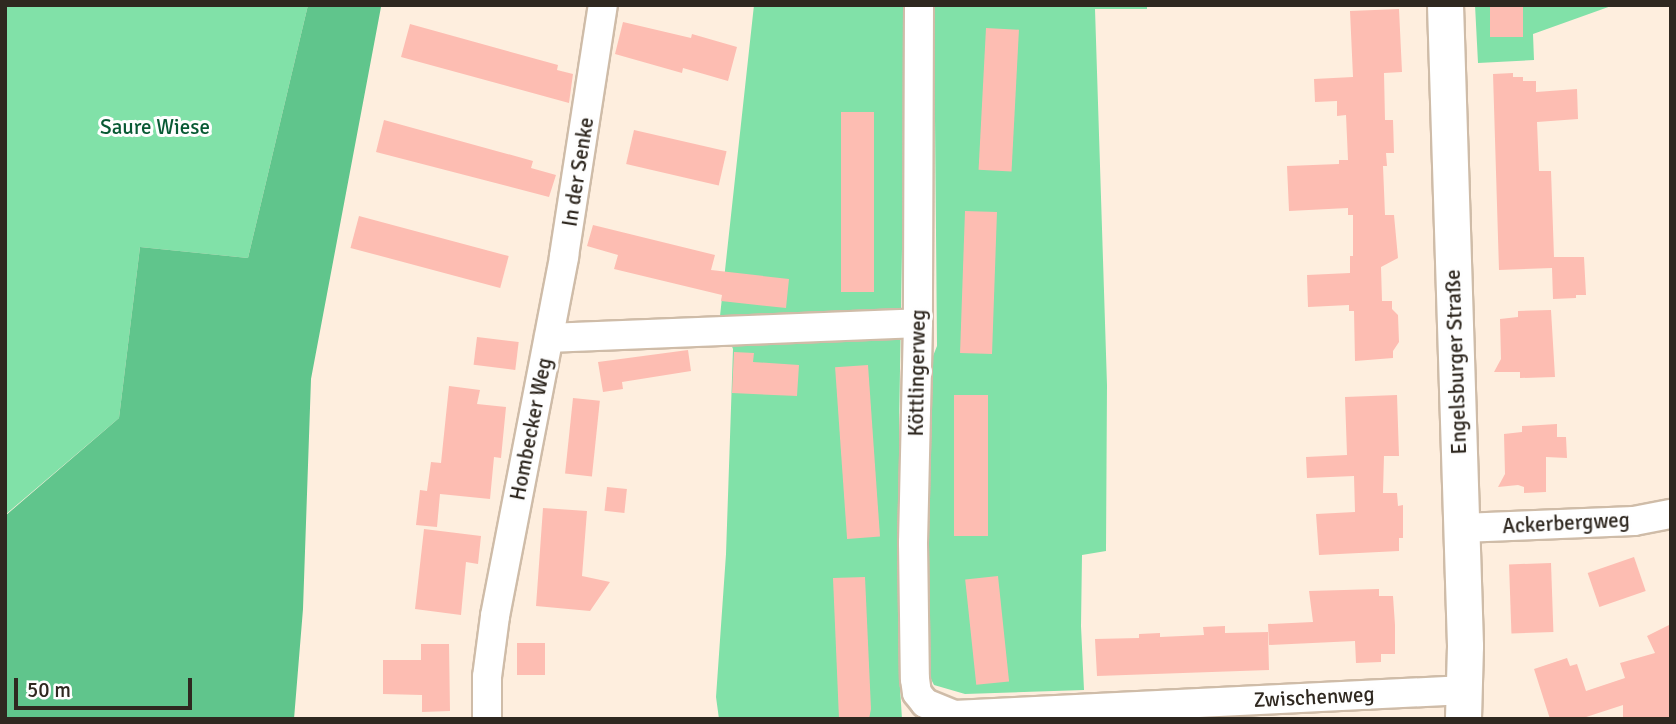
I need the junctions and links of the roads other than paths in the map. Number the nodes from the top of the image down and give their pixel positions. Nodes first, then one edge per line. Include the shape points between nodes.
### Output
1 (603, 5) edge
2 (919, 5) edge
3 (1445, 5) edge
4 (919, 323) junction
5 (549, 338) junction
6 (1671, 514) edge
7 (1462, 528) junction
8 (1464, 704) edge
9 (954, 717) edge
10 (487, 719) edge

1 - 5 street, In der Senke
2 - 4 street, Köttlingerweg
3 - 7 street, Engelsburger Straße
4 - 5 street, Hombecker Weg
4 - 9 street, Köttlingerweg via 913,543 915,679 917,693 925,703
5 - 10 street, Hombecker Weg via 495,616
6 - 7 street, Ackerbergweg via 1634,521
7 - 8 street, Engelsburger Straße
8 - 9 street, Zwischenweg

